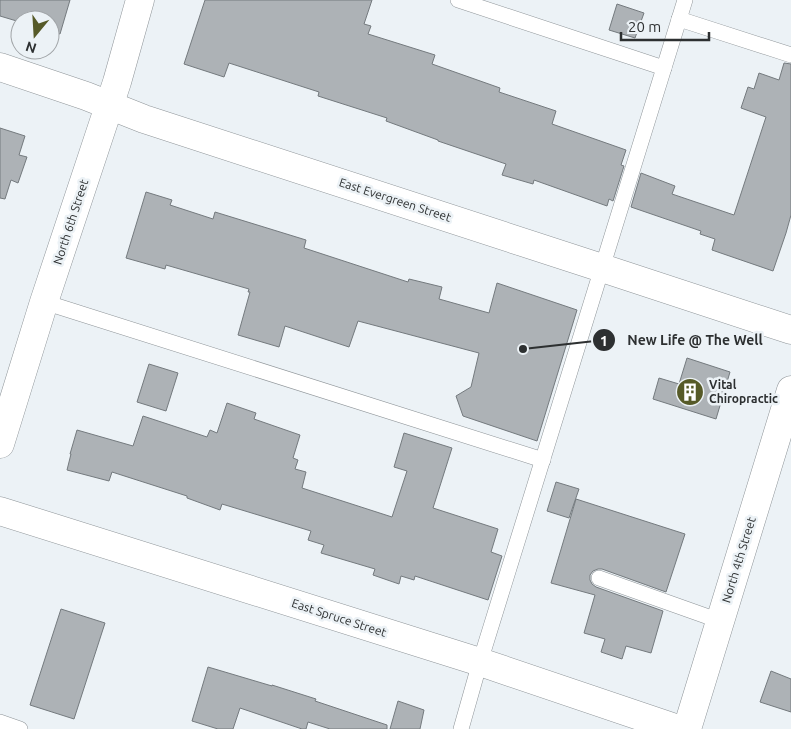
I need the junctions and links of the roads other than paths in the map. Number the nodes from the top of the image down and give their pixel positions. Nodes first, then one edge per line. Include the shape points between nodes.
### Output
1 (140, 0) edge
2 (458, 0) edge
3 (685, 0) edge
4 (679, 20) junction
5 (791, 55) edge
6 (0, 67) edge
7 (664, 68) junction
8 (109, 105) junction
9 (602, 268) junction
10 (44, 302) junction
11 (791, 330) edge
12 (791, 390) edge
13 (0, 444) edge
14 (543, 460) junction
15 (0, 511) edge
16 (599, 578) dead end
17 (720, 621) junction
18 (480, 662) junction
19 (0, 722) edge
20 (20, 729) edge
21 (461, 729) edge
22 (678, 729) edge
23 (687, 729) edge

1 - 8 street, North 6th Street
2 - 7 lane
3 - 4 lane
4 - 5 lane
4 - 7 lane
6 - 8 street, East Evergreen Street
7 - 9 lane
8 - 9 street, East Evergreen Street
8 - 10 street, North 6th Street
9 - 11 street, East Evergreen Street
9 - 14 lane
10 - 13 street, North 6th Street
10 - 14 lane
12 - 17 street, North 4th Street
14 - 18 lane
15 - 18 street, East Spruce Street
16 - 17 lane
17 - 23 street, North 4th Street
18 - 21 lane
18 - 22 street, East Spruce Street
19 - 20 lane

